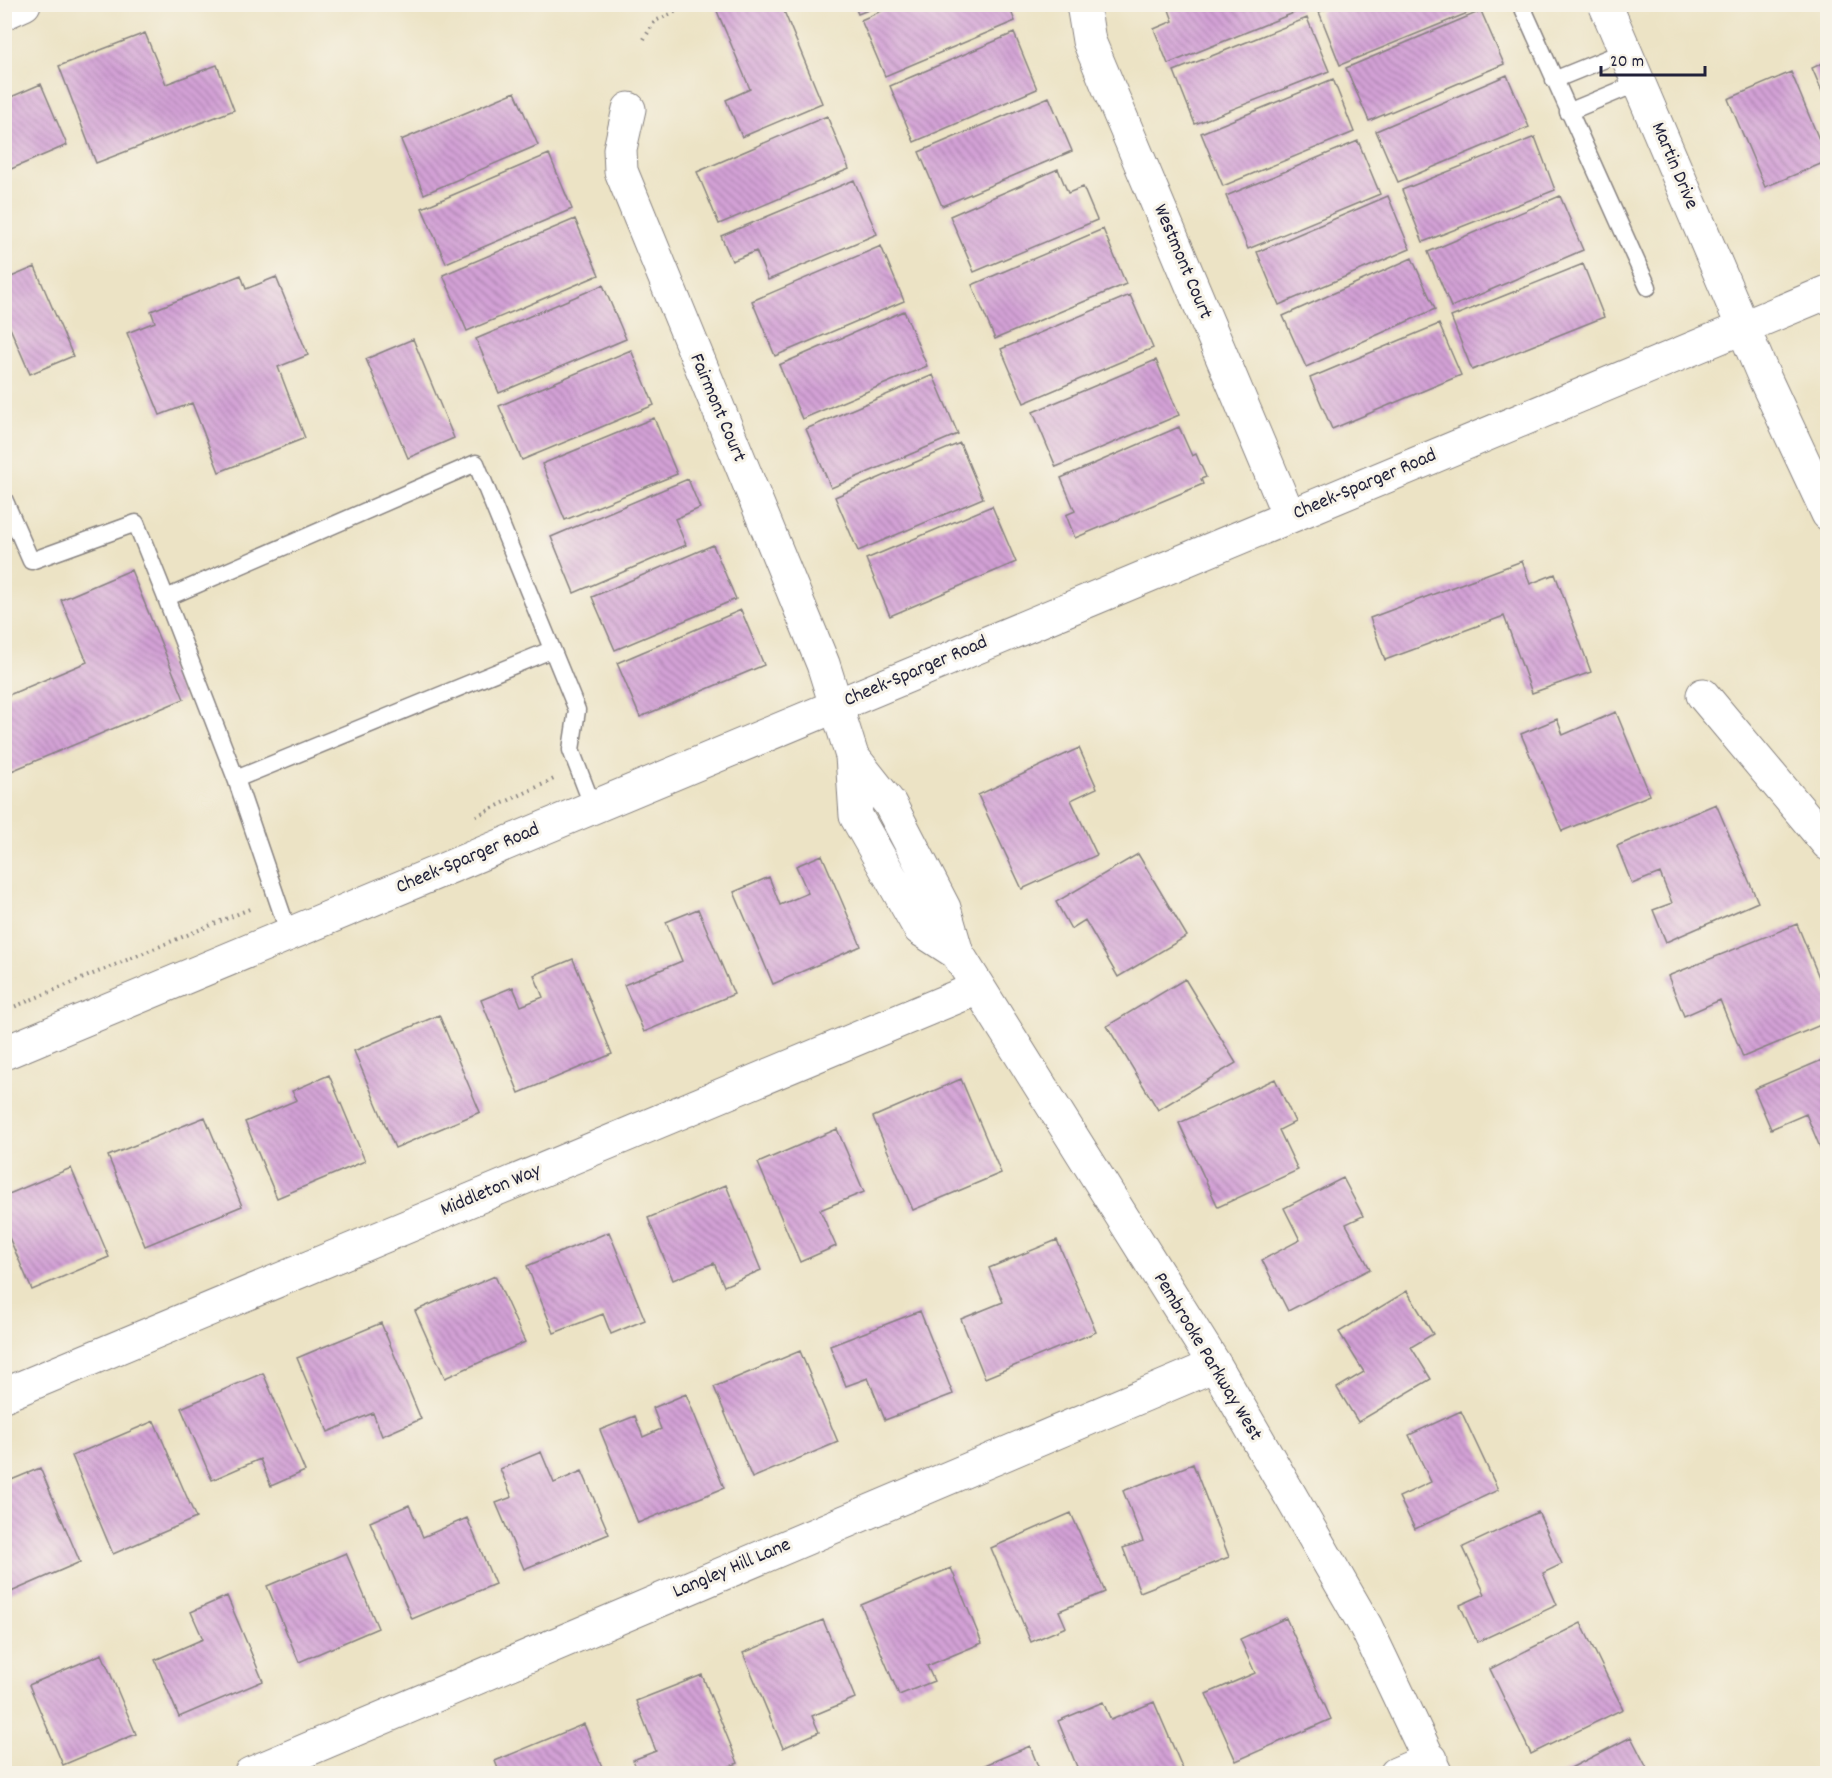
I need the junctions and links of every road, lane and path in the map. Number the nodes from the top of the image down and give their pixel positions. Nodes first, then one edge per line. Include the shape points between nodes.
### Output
1 (24, 4) edge
2 (693, 4) edge
3 (1083, 4) edge
4 (1521, 4) edge
5 (1605, 4) edge
6 (4, 13) edge
7 (644, 39) dead end
8 (1625, 51) junction
9 (1554, 80) junction
10 (1638, 83) junction
11 (629, 109) dead end
12 (1568, 112) junction
13 (1647, 287) dead end
14 (1827, 292) edge
15 (1742, 327) junction
16 (4, 499) edge
17 (1827, 514) edge
18 (1289, 516) junction
19 (166, 598) junction
20 (551, 650) junction
21 (1703, 695) dead end
22 (837, 705) junction
23 (236, 779) junction
24 (593, 807) junction
25 (1827, 844) edge
26 (289, 934) junction
27 (978, 988) junction
28 (4, 1053) edge
29 (1215, 1365) junction
30 (4, 1395) edge
31 (1433, 1766) edge
32 (250, 1773) edge
33 (1396, 1773) edge

1 - 6 street
2 - 7 path via 654,21
3 - 18 street, Westmont Court via 1089,41
4 - 9 lane
5 - 8 street, Martin Drive
8 - 9 lane
8 - 10 street, Martin Drive
9 - 12 lane
10 - 12 lane
10 - 15 street, Martin Drive
11 - 22 street, Fairmont Court via 620,149 628,193
12 - 13 lane
14 - 15 street, Cheek-Sparger Road
15 - 17 street, Martin Drive
15 - 18 street, Cheek-Sparger Road
16 - 19 lane via 31,561 136,523
18 - 22 street, Cheek-Sparger Road
19 - 20 lane via 476,463
19 - 23 lane
20 - 23 lane
20 - 24 lane via 577,710 571,750
21 - 25 street
22 - 24 street, Cheek-Sparger Road
22 - 27 street, Pembrooke Parkway West via 852,756 890,804 944,908 957,953
23 - 26 lane
24 - 26 street, Cheek-Sparger Road
26 - 28 street, Cheek-Sparger Road
27 - 29 street, Pembrooke Parkway West
27 - 30 street, Middleton Way
29 - 31 street, Pembrooke Parkway West via 1366,1628
29 - 32 street, Langley Hill Lane
31 - 33 street

